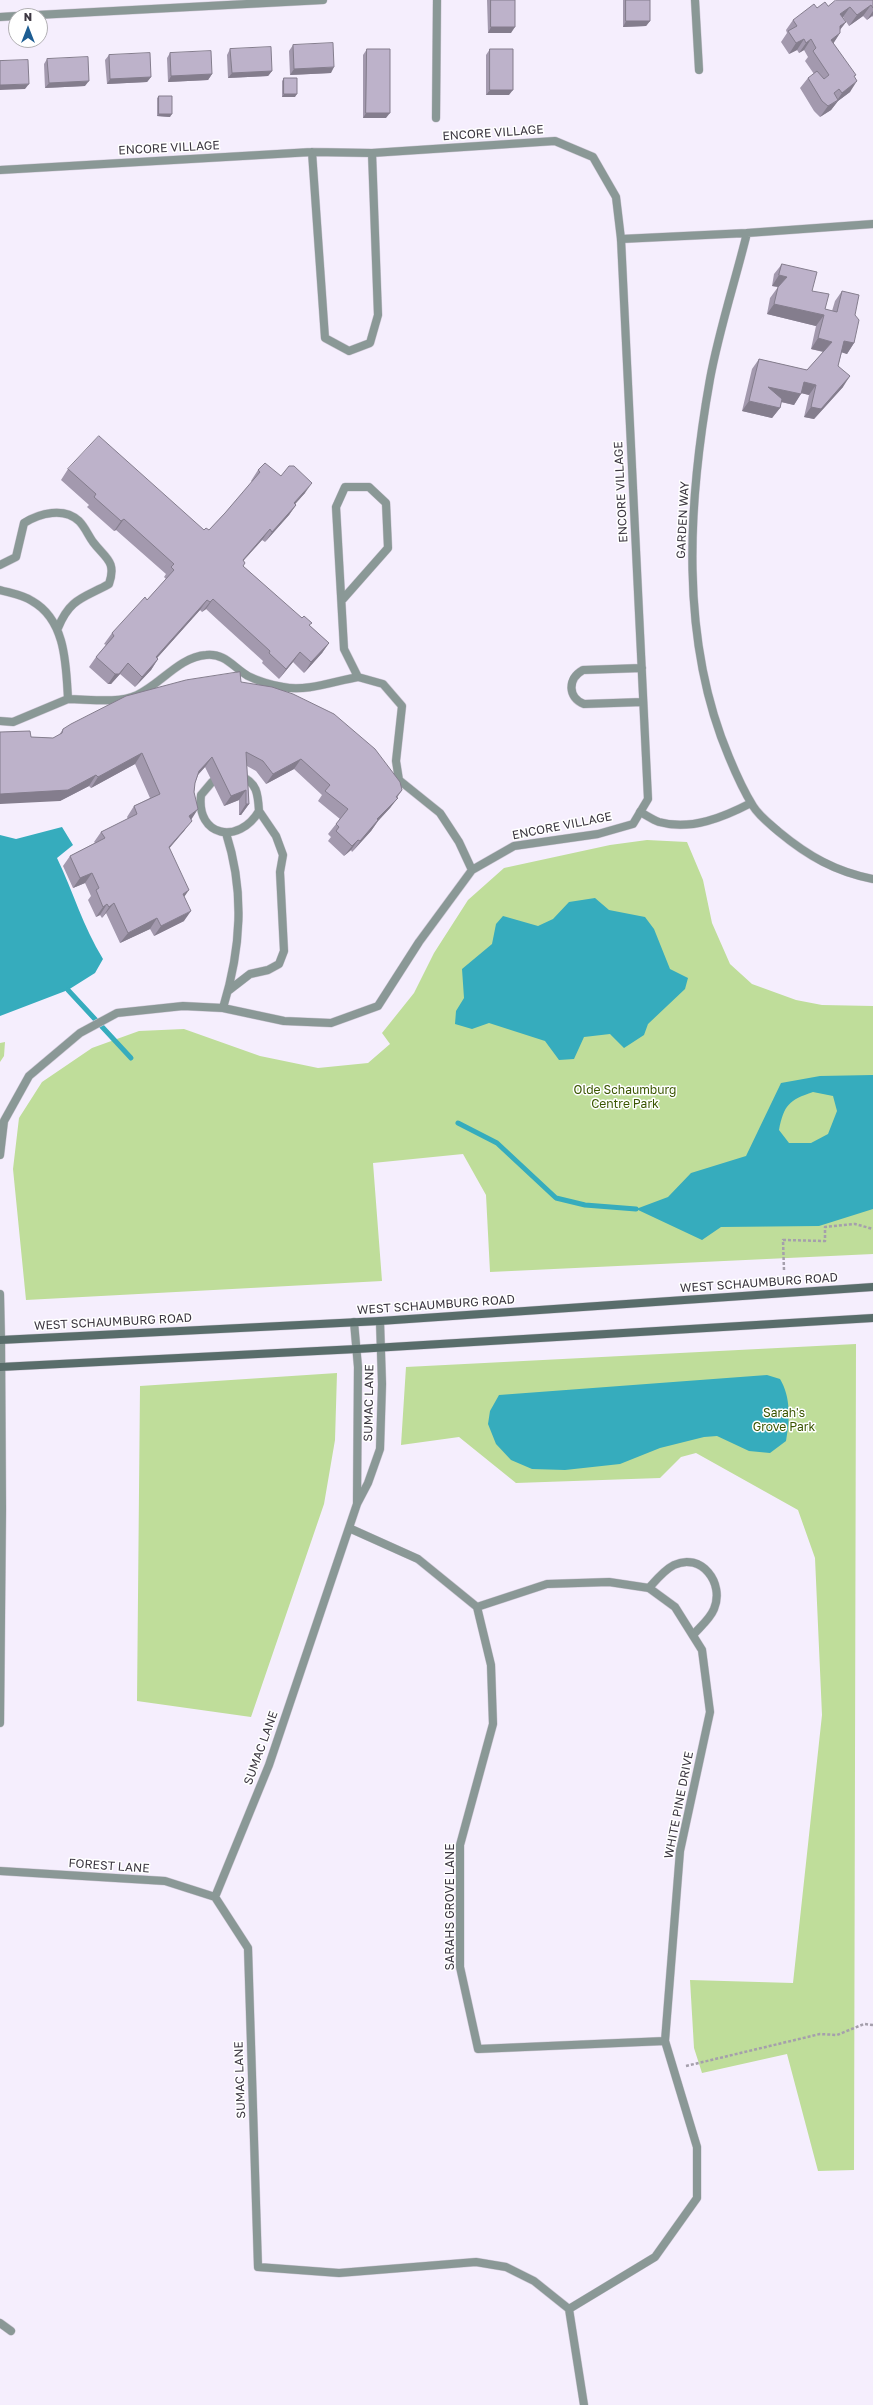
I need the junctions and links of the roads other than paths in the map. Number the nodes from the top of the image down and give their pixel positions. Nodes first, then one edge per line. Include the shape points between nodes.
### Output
1 (323, 0) edge
2 (437, 0) edge
3 (695, 0) edge
4 (48, 14) edge
5 (699, 70) dead end
6 (436, 118) dead end
7 (312, 152) junction
8 (372, 153) junction
9 (0, 170) edge
10 (873, 224) edge
11 (747, 233) junction
12 (621, 239) junction
13 (0, 565) edge
14 (0, 590) edge
15 (342, 599) junction
16 (58, 628) junction
17 (642, 668) junction
18 (358, 677) junction
19 (68, 699) junction
20 (643, 702) junction
21 (0, 721) edge
22 (240, 776) edge
23 (212, 782) dead end
24 (751, 803) junction
25 (259, 811) junction
26 (640, 812) junction
27 (226, 833) junction
28 (472, 870) junction
29 (873, 879) edge
30 (228, 991) junction
31 (223, 1008) junction
32 (0, 1155) edge
33 (873, 1287) edge
34 (0, 1294) edge
35 (873, 1318) edge
36 (380, 1321) junction
37 (354, 1322) junction
38 (1, 1340) edge
39 (382, 1348) junction
40 (357, 1349) junction
41 (0, 1367) edge
42 (357, 1504) junction
43 (1, 1509) edge
44 (349, 1528) junction
45 (649, 1588) junction
46 (477, 1607) junction
47 (693, 1635) junction
48 (0, 1723) edge
49 (0, 1871) edge
50 (215, 1897) junction
51 (665, 2041) junction
52 (569, 2309) junction
53 (0, 2323) edge
54 (11, 2331) dead end
55 (584, 2405) edge

1 - 4 street
2 - 6 street
3 - 5 street
7 - 8 street, ENCORE VILLAGE
7 - 8 street via 325,338 349,351 370,343 378,315
7 - 9 street, ENCORE VILLAGE
8 - 12 street, ENCORE VILLAGE via 555,141 593,157 616,197
10 - 11 street
11 - 12 street
11 - 24 street, GARDEN WAY via 710,379 696,492 693,565 701,654 711,711 741,786
12 - 17 street, ENCORE VILLAGE
13 - 16 street via 16,557 24,523 34,517 42,514 70,514 80,522 94,543 108,557 112,574 109,584 76,600 62,616
14 - 16 street via 33,601 47,612
15 - 15 street via 336,507 345,487 369,487 386,503 388,548
15 - 18 street via 344,649
16 - 19 street via 66,663
17 - 20 street, ENCORE VILLAGE
17 - 20 street via 582,670 575,674 572,693 576,701 584,704
18 - 19 street via 303,688 284,688 249,676 228,659 218,655 206,655 194,656 155,685 135,696 116,699
18 - 28 street via 383,684 402,706 396,761 399,780 440,813 459,842
19 - 21 street via 13,722
20 - 26 street, ENCORE VILLAGE via 648,799
22 - 25 street via 248,779 256,788
23 - 27 street via 201,795 202,813 205,822 211,827
24 - 26 street via 727,816 681,825 659,822
24 - 29 street, GARDEN WAY via 768,823 818,861 850,875
25 - 27 street via 249,824
25 - 30 street via 276,836 283,855 280,872 284,951 279,964 268,970 250,974
26 - 28 street, ENCORE VILLAGE via 633,824 598,834 514,846
27 - 30 street via 234,859 239,931 238,949
28 - 31 street, ENCORE VILLAGE via 419,942 378,1006 331,1023 284,1021
30 - 31 street
31 - 32 street, ENCORE VILLAGE via 183,1006 118,1013 80,1033 29,1076 4,1121
33 - 36 main road, WEST SCHAUMBURG ROAD
34 - 38 street
35 - 39 main road
36 - 37 main road, WEST SCHAUMBURG ROAD
36 - 39 street, SUMAC LANE
37 - 38 main road, WEST SCHAUMBURG ROAD
37 - 40 street, SUMAC LANE
38 - 41 street
39 - 40 main road
39 - 42 street, SUMAC LANE via 380,1449 368,1483
40 - 41 main road
40 - 42 street, SUMAC LANE
41 - 43 street
42 - 44 street, SUMAC LANE
43 - 48 street
44 - 46 street via 418,1559
44 - 50 street, SUMAC LANE via 270,1765
45 - 46 street, WHITE PINE DRIVE via 609,1582 547,1584
45 - 47 street, WHITE PINE DRIVE via 675,1606
45 - 47 street via 675,1564 689,1562 702,1566 711,1575 716,1591 715,1608
46 - 51 street, SARAHS GROVE LANE via 491,1665 493,1724 460,1846 460,1967 478,2049
47 - 51 street, WHITE PINE DRIVE via 702,1650 710,1712 680,1851
49 - 50 street, FOREST LANE via 166,1882
50 - 52 street, SUMAC LANE via 248,1948 258,2267 339,2273 476,2262 506,2267 534,2281
51 - 52 street, WHITE PINE DRIVE via 697,2147 697,2198 654,2257
52 - 55 street
53 - 54 street

